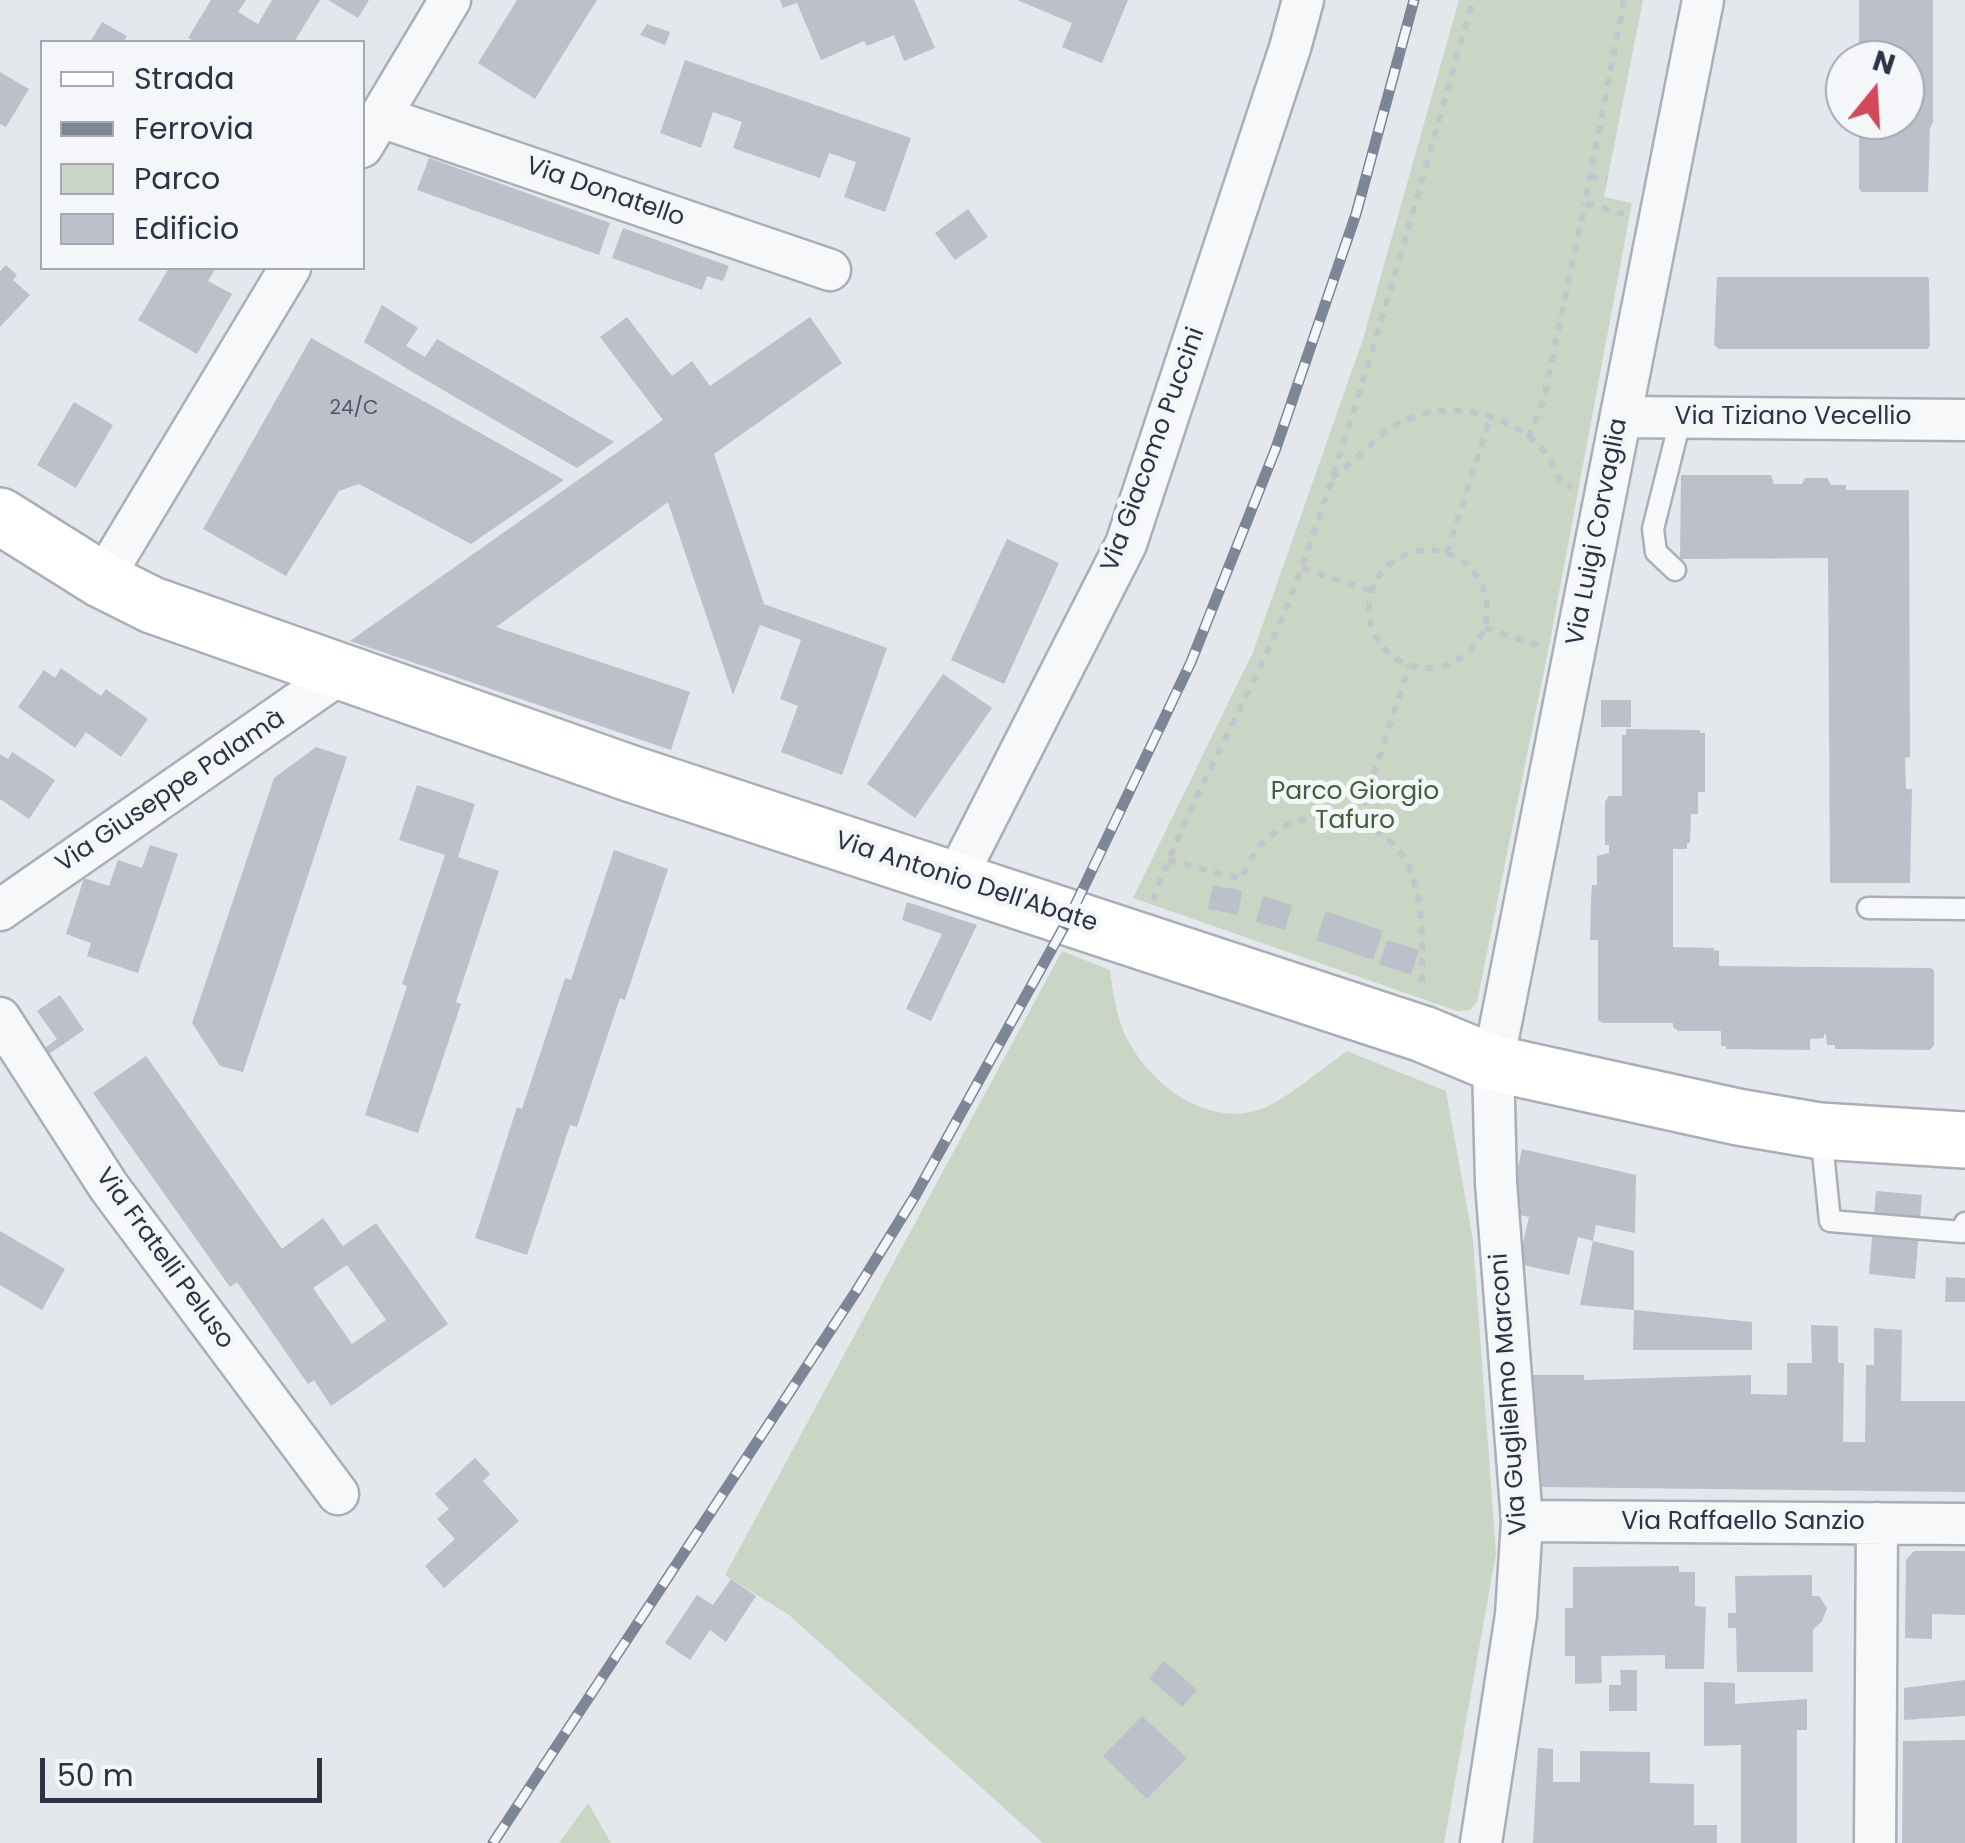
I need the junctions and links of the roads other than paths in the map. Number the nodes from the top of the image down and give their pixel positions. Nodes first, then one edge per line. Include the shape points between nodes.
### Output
1 (450, 0) edge
2 (1303, 0) edge
3 (1704, 0) edge
4 (372, 132) edge
5 (289, 270) edge
6 (830, 270) dead end
7 (1622, 417) junction
8 (1681, 418) junction
9 (1965, 420) edge
10 (0, 516) edge
11 (1675, 570) dead end
12 (102, 580) junction
13 (341, 673) junction
14 (955, 880) junction
15 (1868, 908) dead end
16 (1965, 908) edge
17 (0, 910) edge
18 (0, 1018) edge
19 (1492, 1063) junction
20 (1820, 1131) junction
21 (1965, 1140) edge
22 (1965, 1223) edge
23 (338, 1494) dead end
24 (1522, 1521) junction
25 (1877, 1524) junction
26 (1965, 1524) edge
27 (1481, 1843) edge
28 (1875, 1843) edge

1 - 4 street
2 - 14 street, Via Giacomo Puccini via 1126,544
3 - 7 street, Via Luigi Corvaglia
4 - 6 street, Via Donatello
5 - 12 street
7 - 8 street, Via Tiziano Vecellio
7 - 19 street, Via Luigi Corvaglia
8 - 9 street, Via Tiziano Vecellio
8 - 11 lane via 1654,529 1656,552
10 - 12 main road, Via Antonio Dell'Abate
12 - 13 main road, Via Antonio Dell'Abate via 152,605
13 - 14 main road, Via Antonio Dell'Abate
13 - 17 street, Via Giuseppe Palamà
14 - 19 main road, Via Antonio Dell'Abate
15 - 16 lane
18 - 23 street, Via Fratelli Peluso via 109,1187
19 - 20 main road, Via Antonio Dell'Abate
19 - 24 street, Via Guglielmo Marconi
20 - 21 main road, Via Antonio Dell'Abate
20 - 22 lane via 1830,1222 1962,1232
24 - 25 street, Via Raffaello Sanzio
24 - 27 street, Via Guglielmo Marconi via 1516,1615
25 - 26 street, Via Raffaello Sanzio
25 - 28 street

